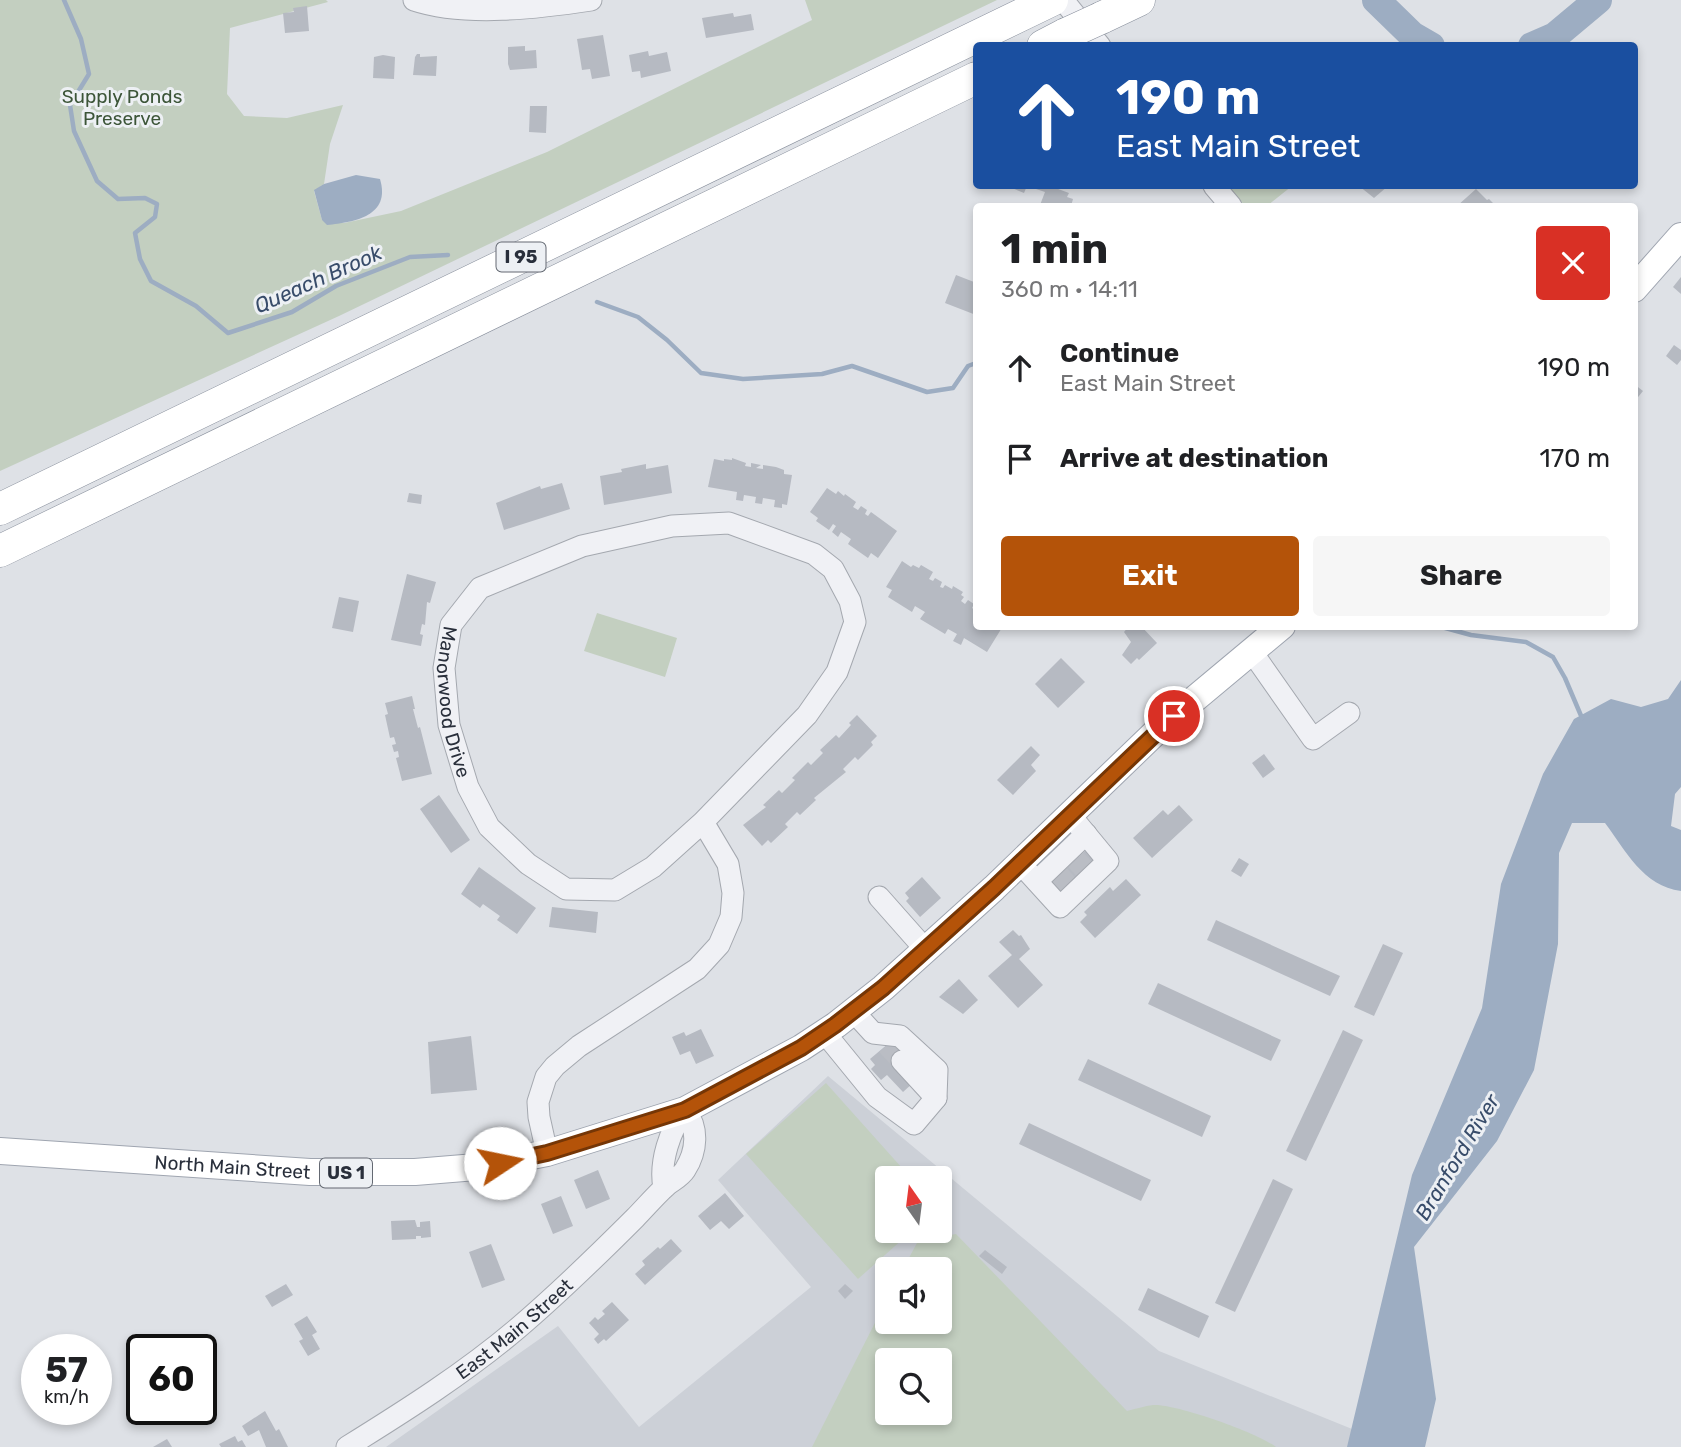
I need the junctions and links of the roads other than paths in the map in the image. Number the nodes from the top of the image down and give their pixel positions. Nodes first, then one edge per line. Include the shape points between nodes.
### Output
1 (414, 0) edge
2 (591, 0) edge
3 (1139, 0) edge
4 (1052, 2) edge
5 (1100, 32) edge
6 (1055, 40) edge
7 (973, 79) edge
8 (1216, 189) edge
9 (1228, 203) edge
10 (1681, 236) edge
11 (1638, 284) edge
12 (0, 509) edge
13 (0, 551) edge
14 (1277, 630) edge
15 (1252, 652) junction
16 (1349, 713) dead end
17 (703, 822) junction
18 (1078, 825) junction
19 (1080, 865) junction
20 (1052, 878) junction
21 (879, 897) dead end
22 (925, 949) junction
23 (853, 1011) junction
24 (824, 1032) junction
25 (902, 1061) tunnel mouth
26 (936, 1098) junction
27 (685, 1110) junction
28 (0, 1151) edge
29 (547, 1153) junction
30 (347, 1447) edge

1 - 2 street via 481,8
3 - 5 highway
4 - 5 street
4 - 12 highway, I 95
5 - 6 highway, bridge
7 - 13 highway, I 95
8 - 9 street
10 - 11 main road
14 - 15 main road, US 1
15 - 16 street via 1313,739
15 - 18 main road, US 1 via 1161,727
17 - 17 street, Manorwood Drive via 807,715 837,672 855,622 833,569 814,554 729,523 672,526 582,546 480,588 451,625 444,668 449,725 468,787 489,827 528,864 566,889 615,890 653,867
17 - 29 street via 731,877 731,917 719,945 697,969 555,1066 538,1102
18 - 19 street
18 - 19 street via 1108,861
18 - 20 main road, US 1
19 - 20 street
19 - 20 street
20 - 22 main road, US 1
21 - 22 street
22 - 23 main road, North Main Street / US 1
23 - 24 main road, North Main Street / US 1
23 - 26 street via 886,1040 900,1036 937,1070
24 - 26 street via 877,1097 914,1124
24 - 27 main road, North Main Street / US 1
25 - 26 street
27 - 29 main road, North Main Street / US 1
27 - 30 street, East Main Street via 672,1130 663,1167 664,1188 591,1262 516,1329
28 - 29 main road, North Main Street / US 1 via 355,1173 476,1167

